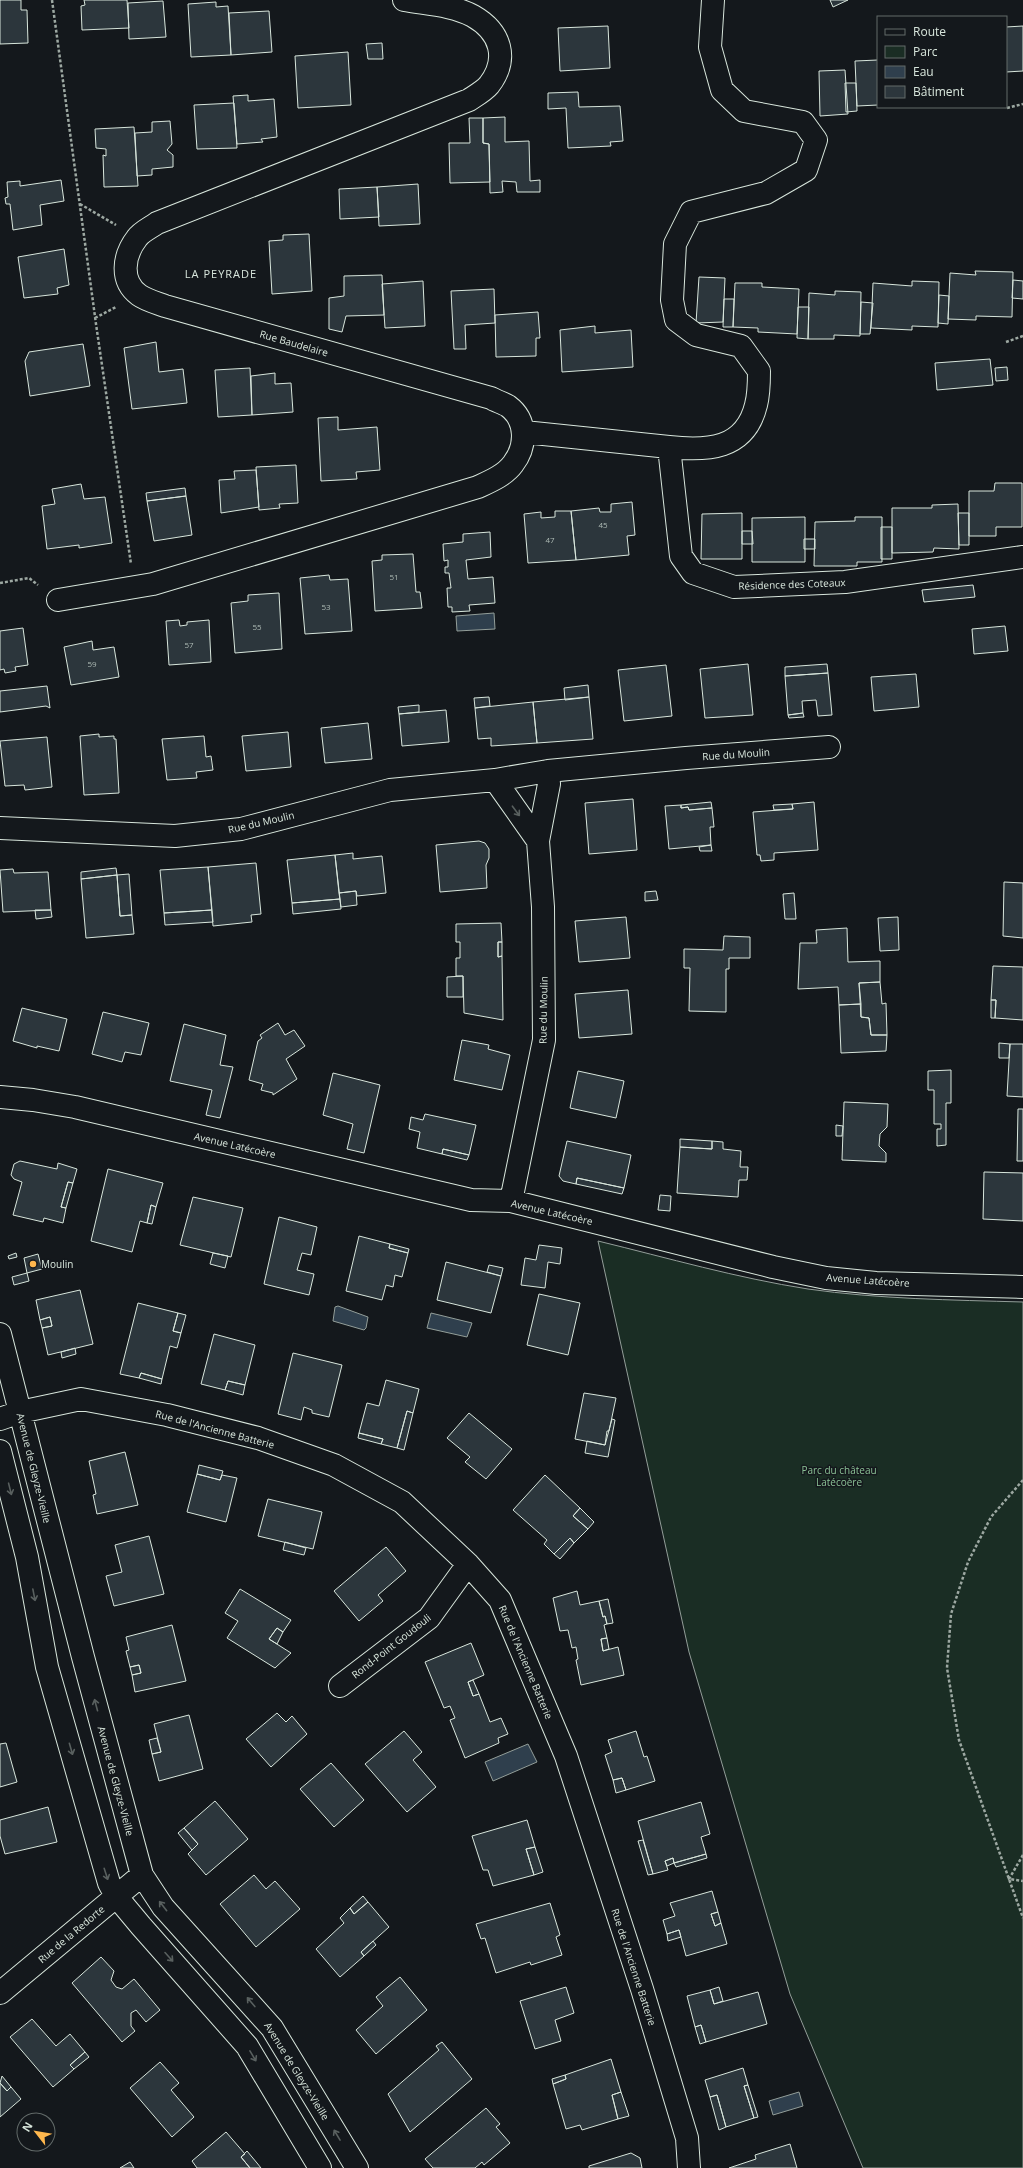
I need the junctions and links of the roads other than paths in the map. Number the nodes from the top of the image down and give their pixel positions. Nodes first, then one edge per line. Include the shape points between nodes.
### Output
1 (404, 0) edge
2 (713, 0) edge
3 (524, 432) junction
4 (669, 447) junction
5 (1023, 557) edge
6 (58, 600) road end
7 (829, 747) dead end
8 (548, 771) junction
9 (495, 780) junction
10 (0, 828) edge
11 (538, 841) junction
12 (4, 1100) edge
13 (511, 1201) junction
14 (1023, 1287) edge
15 (0, 1334) edge
16 (10, 1415) edge
17 (0, 1451) edge
18 (468, 1564) junction
19 (340, 1686) dead end
20 (142, 1875) junction
21 (116, 1896) junction
22 (0, 1993) edge
23 (320, 2168) edge
24 (357, 2168) edge
25 (689, 2168) edge

1 - 3 street, Rue Baudelaire via 453,9 473,16 488,28 498,40 501,53 498,69 488,86 469,100 157,223 138,237 128,253 125,268 128,283 140,296 165,306 491,398 508,406 519,418
2 - 4 street via 710,47 722,90 744,111 803,122 816,140 806,170 766,193 691,212 675,244 672,300 676,320 696,335 741,346 760,371 756,405 746,427 729,443 697,450
3 - 4 street
3 - 6 street via 522,448 513,464 496,479 478,487 135,588
4 - 5 street, Résidence des Coteaux via 681,556 693,573 734,586 845,582
7 - 8 street, Rue du Moulin
8 - 9 street, Rue du Moulin
8 - 11 street, Rue du Moulin via 549,784
9 - 10 street, Rue du Moulin via 390,790 241,829 175,836
9 -> 11 street
11 - 13 street, Rue du Moulin via 543,907 544,1040
12 - 13 street, Avenue Latécoère via 33,1100 75,1107 471,1200
13 - 14 street, Avenue Latécoère via 826,1278 876,1283
15 - 16 street, Avenue de Gleyze-Vieille
16 - 18 street, Rue de l'Ancienne Batterie via 80,1399 167,1415 258,1438 334,1465 402,1502
20 -> 16 street, Avenue de Gleyze-Vieille via 79,1642
17 -> 21 street via 27,1557 47,1667 102,1861
18 - 19 street, Rond-Point Goudouli via 429,1618
18 - 25 street, Rue de l'Ancienne Batterie via 500,1600 566,1756 642,1989 687,2138
20 - 21 street, Rue de la Redorte
24 -> 20 street, Avenue de Gleyze-Vieille via 272,2028 163,1907
21 - 22 street, Rue de la Redorte
21 -> 23 street via 247,2046

